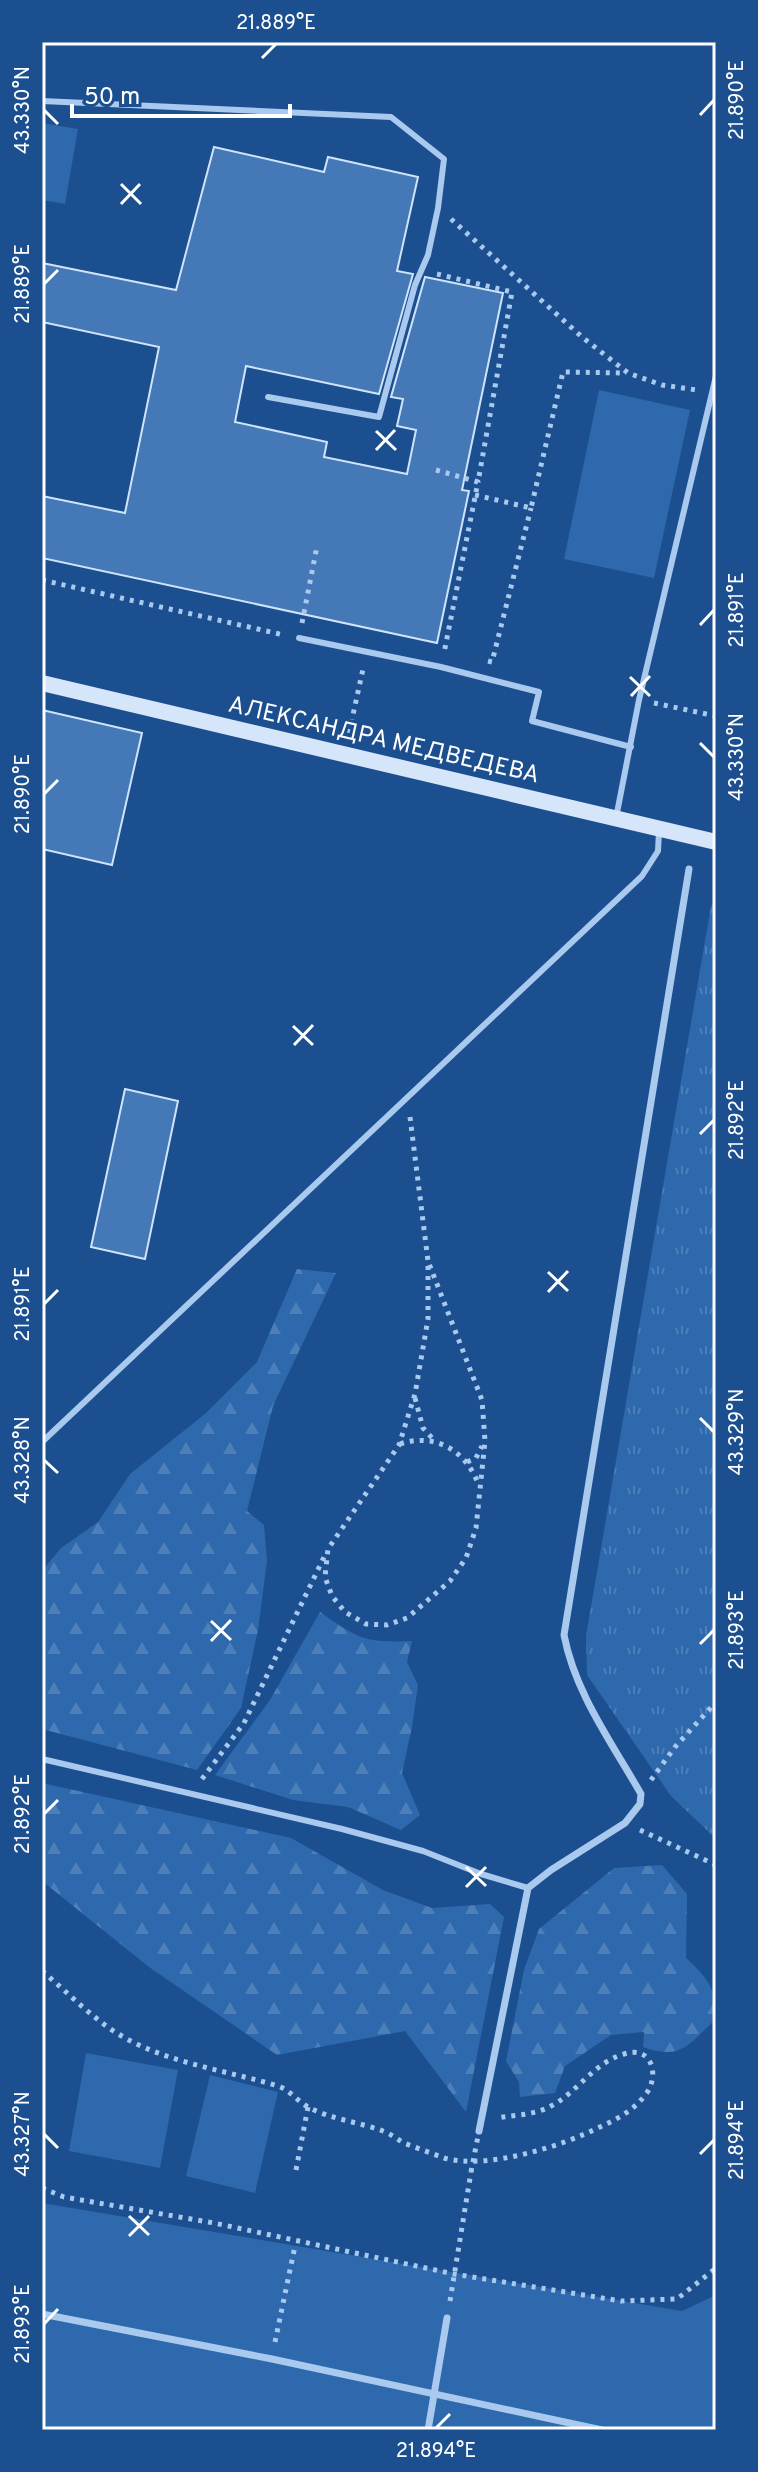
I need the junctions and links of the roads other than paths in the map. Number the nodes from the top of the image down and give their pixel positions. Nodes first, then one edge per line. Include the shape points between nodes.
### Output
1 (42, 101) edge
2 (716, 376) edge
3 (268, 397) dead end
4 (299, 638) road end
5 (42, 683) edge
6 (631, 747) junction
7 (616, 818) junction
8 (659, 827) junction
9 (716, 842) edge
10 (689, 869) dead end
11 (42, 1442) edge
12 (42, 1759) edge
13 (528, 1888) junction
14 (479, 2131) road end
15 (42, 2314) edge
16 (447, 2318) road end
17 (436, 2394) junction
18 (428, 2430) edge
19 (602, 2430) edge

1 - 3 lane via 391,117 444,159 424,264 379,417
2 - 6 lane
4 - 6 lane via 539,692 532,721
5 - 7 main road, АЛЕКСАНДРА МЕДВЕДЕВА
6 - 7 lane
7 - 8 main road, АЛЕКСАНДРА МЕДВЕДЕВА
8 - 9 main road, АЛЕКСАНДРА МЕДВЕДЕВА
8 - 11 lane via 658,851 642,876
10 - 13 street via 564,1635 577,1682 641,1794 640,1804 625,1823
12 - 13 lane via 423,1851
13 - 14 street
15 - 17 street
16 - 17 street
17 - 18 street
17 - 19 street

